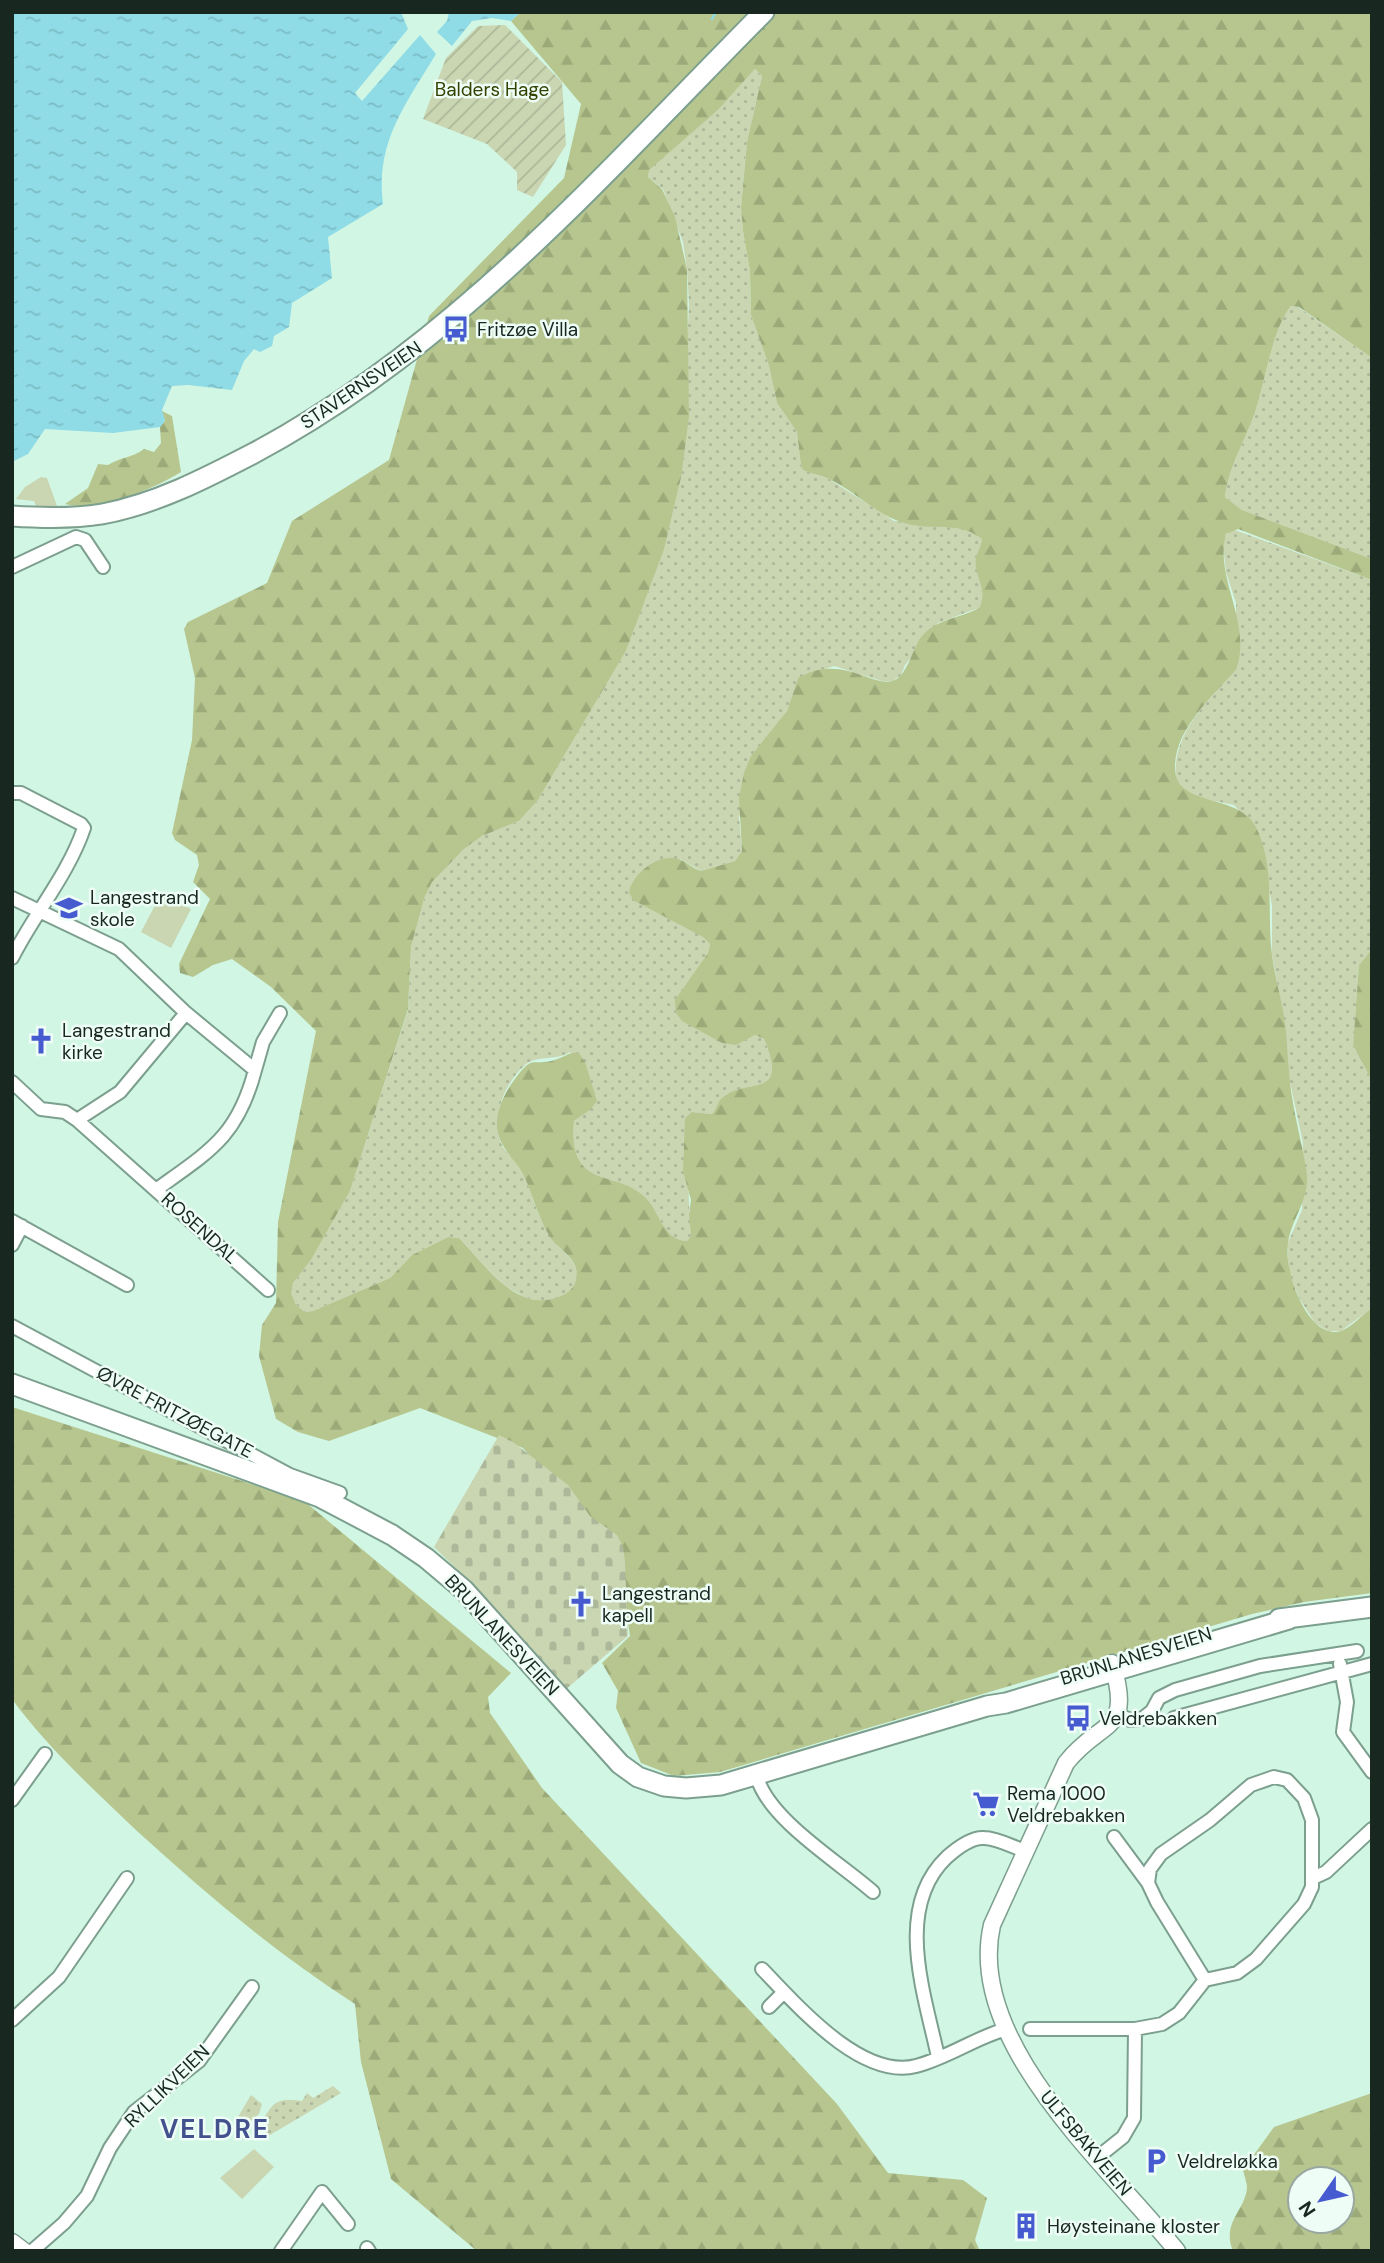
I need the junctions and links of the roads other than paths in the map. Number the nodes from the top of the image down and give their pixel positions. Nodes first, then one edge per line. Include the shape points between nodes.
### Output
1 (764, 12) edge
2 (12, 516) edge
3 (12, 567) edge
4 (103, 567) dead end
5 (13, 793) edge
6 (12, 898) edge
7 (40, 911) junction
8 (12, 958) edge
9 (186, 1013) junction
10 (280, 1013) dead end
11 (255, 1070) junction
12 (12, 1083) edge
13 (78, 1120) junction
14 (157, 1189) junction
15 (17, 1223) edge
16 (12, 1245) edge
17 (127, 1285) dead end
18 (268, 1290) dead end
19 (12, 1326) edge
20 (12, 1384) edge
21 (340, 1493) dead end
22 (1372, 1607) edge
23 (1357, 1651) dead end
24 (1338, 1655) junction
25 (1372, 1664) edge
26 (1114, 1667) junction
27 (1341, 1670) junction
28 (1117, 1714) junction
29 (1174, 1718) dead end
30 (45, 1754) dead end
31 (1372, 1772) edge
32 (757, 1777) junction
33 (12, 1800) edge
34 (1372, 1829) edge
35 (1114, 1838) dead end
36 (1025, 1851) junction
37 (127, 1878) dead end
38 (1313, 1878) junction
39 (1148, 1882) junction
40 (873, 1892) dead end
41 (762, 1969) dead end
42 (1205, 1980) junction
43 (252, 1987) dead end
44 (784, 1992) junction
45 (769, 2007) dead end
46 (12, 2021) edge
47 (1006, 2029) junction
48 (1030, 2029) dead end
49 (1135, 2029) junction
50 (938, 2057) junction
51 (1098, 2157) junction
52 (348, 2224) dead end
53 (12, 2242) edge
54 (1171, 2248) edge
55 (24, 2251) edge
56 (32, 2251) edge
57 (281, 2251) edge

1 - 2 main road, STAVERNSVEIEN via 484,292 416,349 338,404 220,471 141,504 88,516
3 - 4 street via 81,537
5 - 7 street via 21,793 84,828
6 - 7 street
7 - 8 street
7 - 9 street via 119,949
9 - 11 street
9 - 13 street via 120,1092
10 - 11 street, ROSENDAL via 263,1042
11 - 14 street, ROSENDAL via 235,1125 213,1149
12 - 13 street via 34,1105
13 - 14 street
14 - 18 street, ROSENDAL
15 - 16 street
15 - 17 street
19 - 21 street, ØVRE FRITZØEGATE via 290,1475
20 - 32 main road, BRUNLANESVEIEN via 320,1497 392,1535 464,1590 603,1747 638,1777 686,1788
22 - 26 main road, BRUNLANESVEIEN via 1289,1619
23 - 24 street
24 - 27 street
24 - 28 street via 1239,1671 1175,1690 1159,1698 1152,1711 1137,1721
25 - 27 street
26 - 28 street via 1121,1700
26 - 32 main road, BRUNLANESVEIEN via 1003,1697 987,1706
27 - 29 street via 1328,1678
27 - 31 street via 1347,1702 1343,1732
28 - 36 street, ULFSBAKVEIEN via 1106,1730 1066,1763
30 - 33 street
32 - 40 street via 761,1792 793,1825
34 - 38 street via 1326,1872
35 - 39 street
36 - 47 street, ULFSBAKVEIEN via 989,1941 990,1984
36 - 50 street via 984,1838 971,1841 953,1851 932,1876 915,1927
37 - 46 street via 59,1977
38 - 39 street via 1312,1820 1304,1798 1287,1780 1274,1777 1251,1785 1161,1853
38 - 42 street via 1310,1896 1256,1959 1237,1973
39 - 42 street
41 - 44 street
42 - 49 street via 1173,2019
43 - 56 street, RYLLIKVEIEN via 199,2061 134,2112 86,2196
44 - 45 street
44 - 50 street via 866,2061 897,2068
47 - 50 street
47 - 51 street, ULFSBAKVEIEN via 1037,2084
48 - 49 street
49 - 51 street via 1134,2118 1123,2137
51 - 54 street, ULFSBAKVEIEN
52 - 57 street via 323,2192
53 - 55 street

